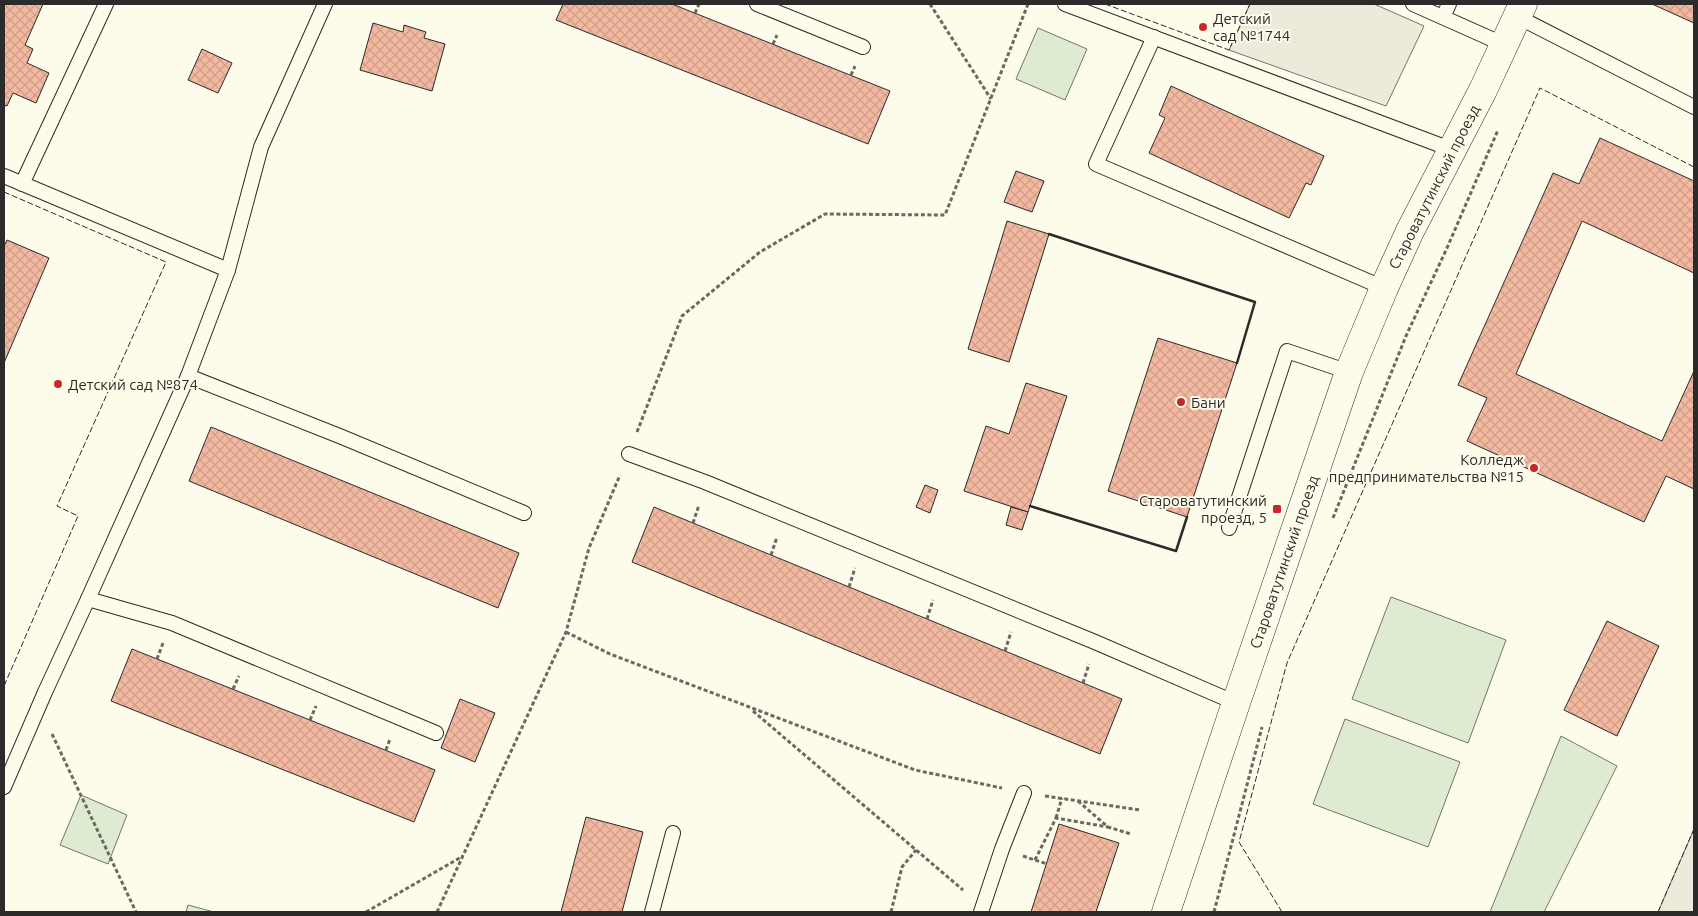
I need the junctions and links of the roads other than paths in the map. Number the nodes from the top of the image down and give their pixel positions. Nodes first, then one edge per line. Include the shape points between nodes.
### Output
1 (106, 4) edge
2 (325, 4) edge
3 (757, 4) edge
4 (1065, 4) edge
5 (1413, 4) edge
6 (1449, 4) edge
7 (1520, 10) edge
8 (1443, 17) junction
9 (1154, 37) junction
10 (1505, 45) junction
11 (862, 47) dead end
12 (1694, 107) edge
13 (1453, 150) junction
14 (4, 176) edge
15 (22, 184) junction
16 (228, 270) junction
17 (1384, 288) junction
18 (1348, 372) junction
19 (188, 376) junction
20 (628, 454) road end
21 (524, 513) dead end
22 (1229, 528) dead end
23 (88, 599) junction
24 (1236, 703) junction
25 (436, 733) dead end
26 (4, 785) edge
27 (1024, 793) road end
28 (673, 832) dead end
29 (982, 910) edge
30 (652, 912) edge
31 (1166, 912) edge

1 - 15 lane
2 - 16 lane via 261,147
3 - 11 lane
4 - 9 lane
5 - 8 lane
6 - 8 lane
7 - 10 street, Староватутинский проезд
7 - 12 lane
8 - 10 lane
9 - 13 lane
9 - 17 lane via 1096,164
10 - 13 street, Староватутинский проезд
13 - 17 street, Староватутинский проезд
14 - 15 lane
15 - 16 lane
16 - 19 lane
17 - 18 street, Староватутинский проезд
18 - 22 lane via 1287,351
18 - 24 street, Староватутинский проезд
19 - 21 lane
19 - 23 lane
20 - 24 lane via 705,482 1096,642
23 - 25 lane via 172,623
23 - 26 lane
24 - 31 street, Староватутинский проезд
27 - 29 lane
28 - 30 lane

